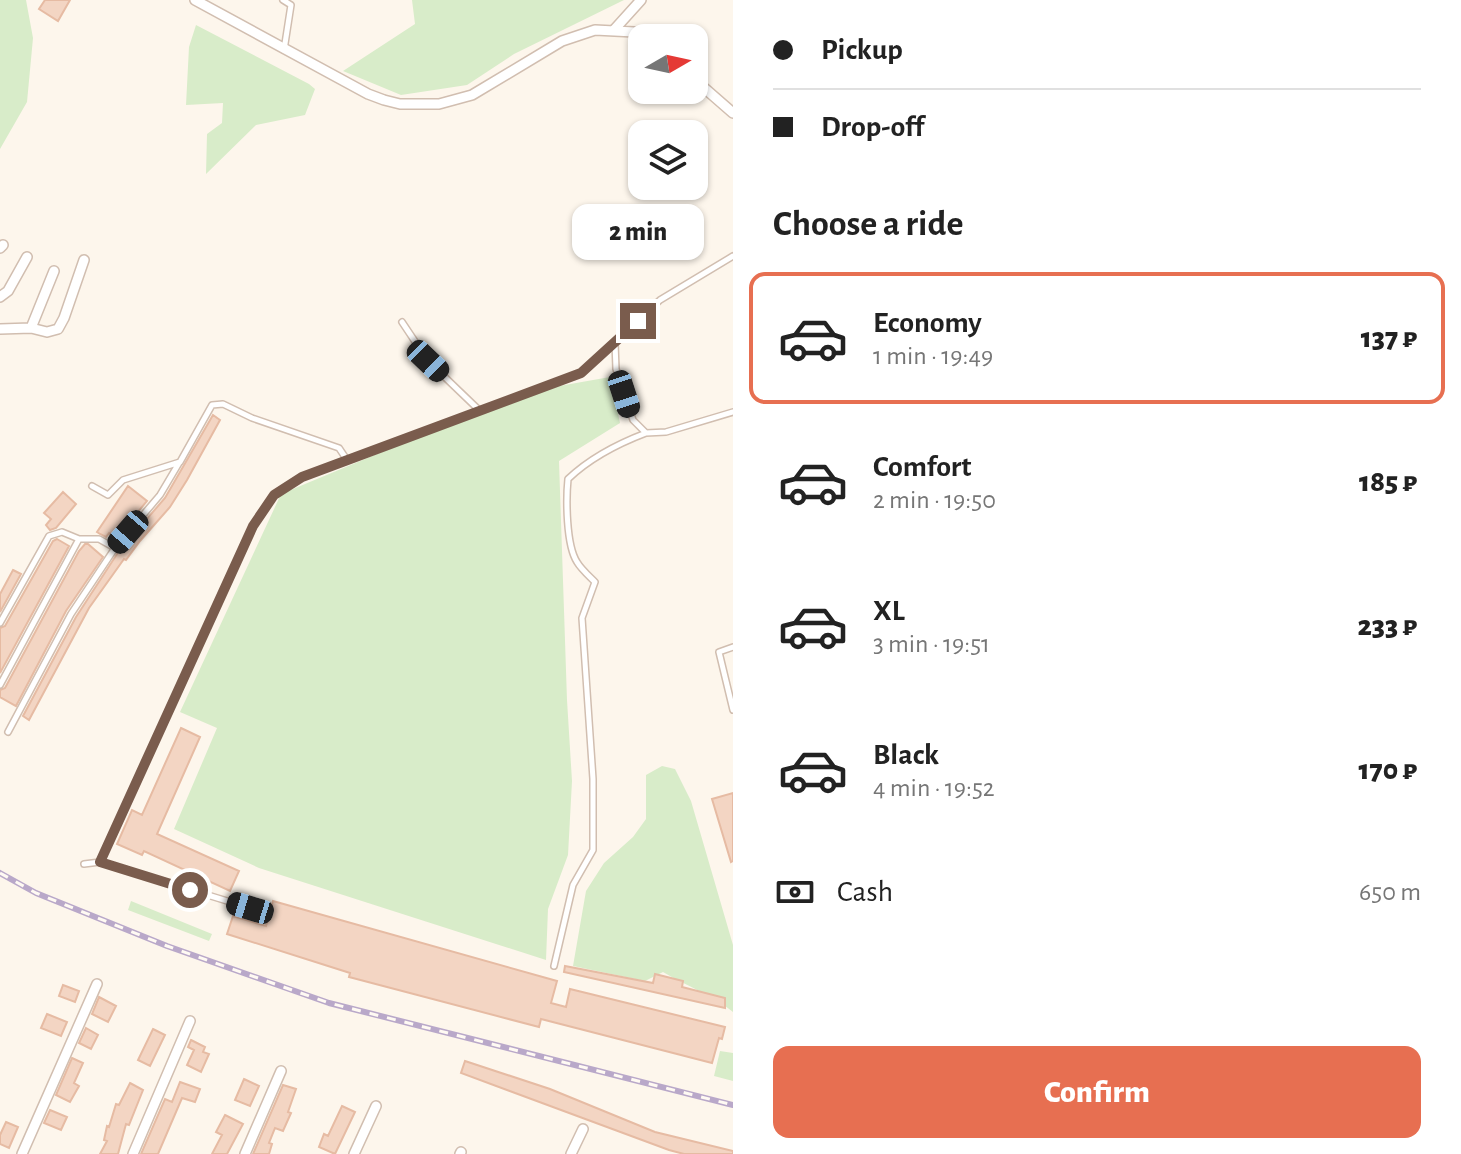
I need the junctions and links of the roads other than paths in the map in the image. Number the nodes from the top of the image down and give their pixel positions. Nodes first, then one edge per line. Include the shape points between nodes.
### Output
1 (195, 0) edge
2 (283, 0) edge
3 (641, 0) edge
4 (613, 31) junction
5 (628, 32) edge
6 (284, 50) junction
7 (708, 91) edge
8 (733, 113) edge
9 (733, 256) edge
10 (27, 257) dead end
11 (84, 260) dead end
12 (54, 271) dead end
13 (0, 297) edge
14 (402, 322) dead end
15 (31, 328) junction
16 (0, 329) edge
17 (615, 342) junction
18 (479, 410) junction
19 (733, 412) edge
20 (646, 433) junction
21 (347, 460) junction
22 (180, 462) junction
23 (92, 486) dead end
24 (79, 539) junction
25 (115, 548) junction
26 (0, 623) edge
27 (733, 647) edge
28 (0, 685) edge
29 (733, 710) edge
30 (8, 732) dead end
31 (100, 862) junction
32 (84, 864) dead end
33 (250, 908) dead end
34 (554, 966) dead end
35 (97, 984) dead end
36 (190, 1021) dead end
37 (281, 1071) dead end
38 (376, 1106) dead end
39 (580, 1134) dead end
40 (22, 1154) edge
41 (133, 1154) edge
42 (245, 1154) edge
43 (354, 1154) edge
44 (571, 1154) edge

1 - 6 street
2 - 6 lane via 291,5
3 - 4 street
4 - 5 street
4 - 6 street via 595,30 562,41 472,95 439,104 384,100
7 - 8 street
9 - 17 lane via 660,300
10 - 13 street
11 - 15 street via 58,329
12 - 15 street
14 - 18 lane via 428,361
15 - 16 street
17 - 18 lane via 581,373
17 - 20 lane via 616,369 633,420
18 - 21 lane
19 - 20 lane
20 - 34 lane via 621,442 568,479 576,562 595,582 582,618 593,850 573,885
21 - 22 lane via 339,448 223,404 212,405
21 - 31 lane via 302,477 274,495 253,526
22 - 23 lane via 123,480 108,495
22 - 25 lane
24 - 25 lane via 99,539
24 - 26 lane via 62,532 49,536
24 - 28 lane
25 - 30 lane via 71,614
27 - 29 lane via 719,652
31 - 32 lane
31 - 33 lane
35 - 40 street
36 - 41 street
37 - 42 street
38 - 43 street
39 - 44 street

